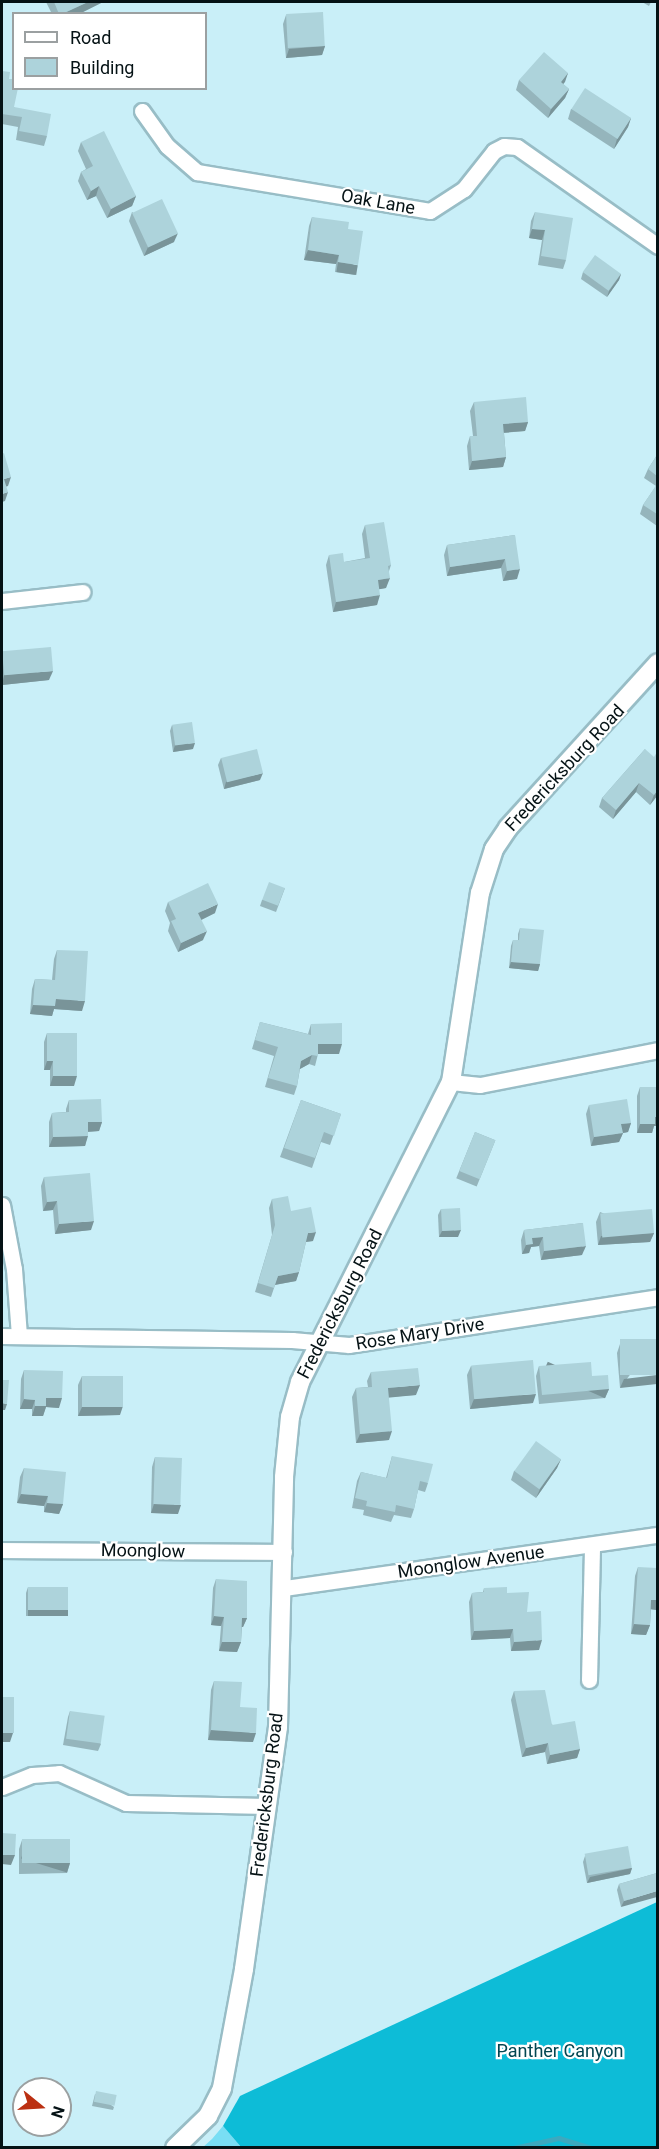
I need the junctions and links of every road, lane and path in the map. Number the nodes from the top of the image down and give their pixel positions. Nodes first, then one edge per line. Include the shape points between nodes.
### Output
1 (142, 111) dead end
2 (657, 246) edge
3 (82, 592) dead end
4 (2, 601) edge
5 (657, 663) edge
6 (657, 1050) edge
7 (452, 1082) junction
8 (2, 1205) edge
9 (657, 1297) edge
10 (2, 1336) edge
11 (19, 1336) junction
12 (318, 1342) junction
13 (657, 1535) edge
14 (592, 1545) junction
15 (2, 1550) edge
16 (284, 1552) junction
17 (284, 1588) junction
18 (589, 1680) dead end
19 (2, 1787) edge
20 (267, 1806) junction
21 (175, 2148) edge

1 - 2 street, Oak Lane via 167,146 197,172 430,211 464,189 494,151 504,146 517,147
3 - 4 street
5 - 7 street, Fredericksburg Road via 508,828 494,849 480,893
6 - 7 street via 480,1085
7 - 12 street, Fredericksburg Road
8 - 11 street via 14,1269
9 - 12 street, Rose Mary Drive via 349,1345
10 - 11 street, Rose Mary Drive
11 - 12 street, Rose Mary Drive
12 - 16 street, Fredericksburg Road via 290,1417 282,1498
13 - 14 street, Moonglow Avenue
14 - 17 street, Moonglow Avenue
14 - 18 street
15 - 16 street, Moonglow
16 - 17 street, Fredericksburg Road
17 - 20 street, Fredericksburg Road via 278,1727
19 - 20 street via 32,1775 59,1773 126,1803
20 - 21 street, Fredericksburg Road via 222,2088 208,2116

